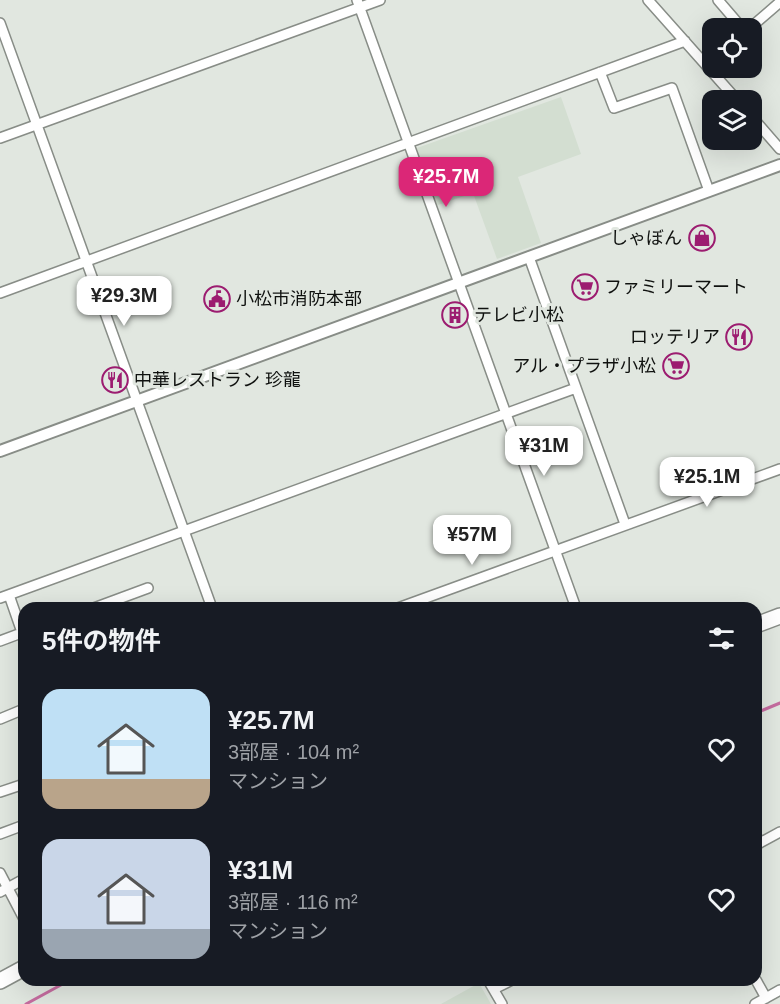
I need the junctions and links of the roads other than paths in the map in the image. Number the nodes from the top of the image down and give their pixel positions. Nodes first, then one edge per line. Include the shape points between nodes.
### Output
1 (380, 0) edge
2 (648, 0) edge
3 (718, 0) edge
4 (780, 2) edge
5 (359, 4) edge
6 (733, 18) edge
7 (762, 18) edge
8 (0, 23) edge
9 (685, 41) junction
10 (600, 72) junction
11 (728, 90) edge
12 (37, 125) junction
13 (762, 128) edge
14 (0, 138) edge
15 (409, 143) junction
16 (780, 149) edge
17 (780, 165) edge
18 (709, 191) junction
19 (530, 257) junction
20 (87, 262) junction
21 (459, 283) junction
22 (0, 293) edge
23 (576, 388) junction
24 (135, 401) junction
25 (507, 414) junction
26 (0, 451) edge
27 (780, 469) edge
28 (625, 524) junction
29 (185, 531) junction
30 (556, 549) junction
31 (148, 588) dead end
32 (4, 597) edge
33 (110, 602) edge
34 (210, 602) edge
35 (414, 602) edge
36 (574, 602) edge
37 (780, 616) edge
38 (762, 623) edge
39 (18, 624) edge
40 (18, 636) edge
41 (0, 641) edge
42 (18, 711) edge
43 (0, 718) edge
44 (18, 786) edge
45 (0, 792) edge
46 (18, 827) edge
47 (780, 832) edge
48 (0, 834) edge
49 (762, 842) edge
50 (0, 873) edge
51 (18, 882) edge
52 (4, 890) edge
53 (18, 909) edge
54 (18, 971) edge
55 (0, 981) edge
56 (492, 986) edge
57 (500, 986) edge
58 (759, 986) edge
59 (494, 989) junction
60 (780, 990) edge
61 (766, 998) junction
62 (502, 1004) edge
63 (755, 1004) edge

1 - 5 street
2 - 9 street
3 - 6 street
4 - 7 street
5 - 12 street
5 - 15 street
8 - 12 street
9 - 10 street
9 - 11 street
10 - 15 street
10 - 18 street via 614,108 672,88
12 - 14 street
12 - 20 street
13 - 16 street
15 - 20 street
15 - 21 street
17 - 18 street
18 - 19 street
19 - 21 street
19 - 23 street
20 - 22 street
20 - 24 street
21 - 24 street
21 - 25 street
23 - 25 street
23 - 28 street
24 - 26 street
24 - 29 street
25 - 29 street
25 - 30 street
27 - 28 street
28 - 30 street
29 - 32 street
29 - 34 street
30 - 35 street
30 - 36 street
31 - 33 street
32 - 39 street
37 - 38 highway
40 - 41 street
42 - 43 street
44 - 45 street
46 - 48 street
47 - 49 street
50 - 52 street
51 - 52 street
52 - 53 street
54 - 55 highway
56 - 59 street
57 - 59 street
58 - 61 street
59 - 62 street
60 - 61 street
61 - 63 street

